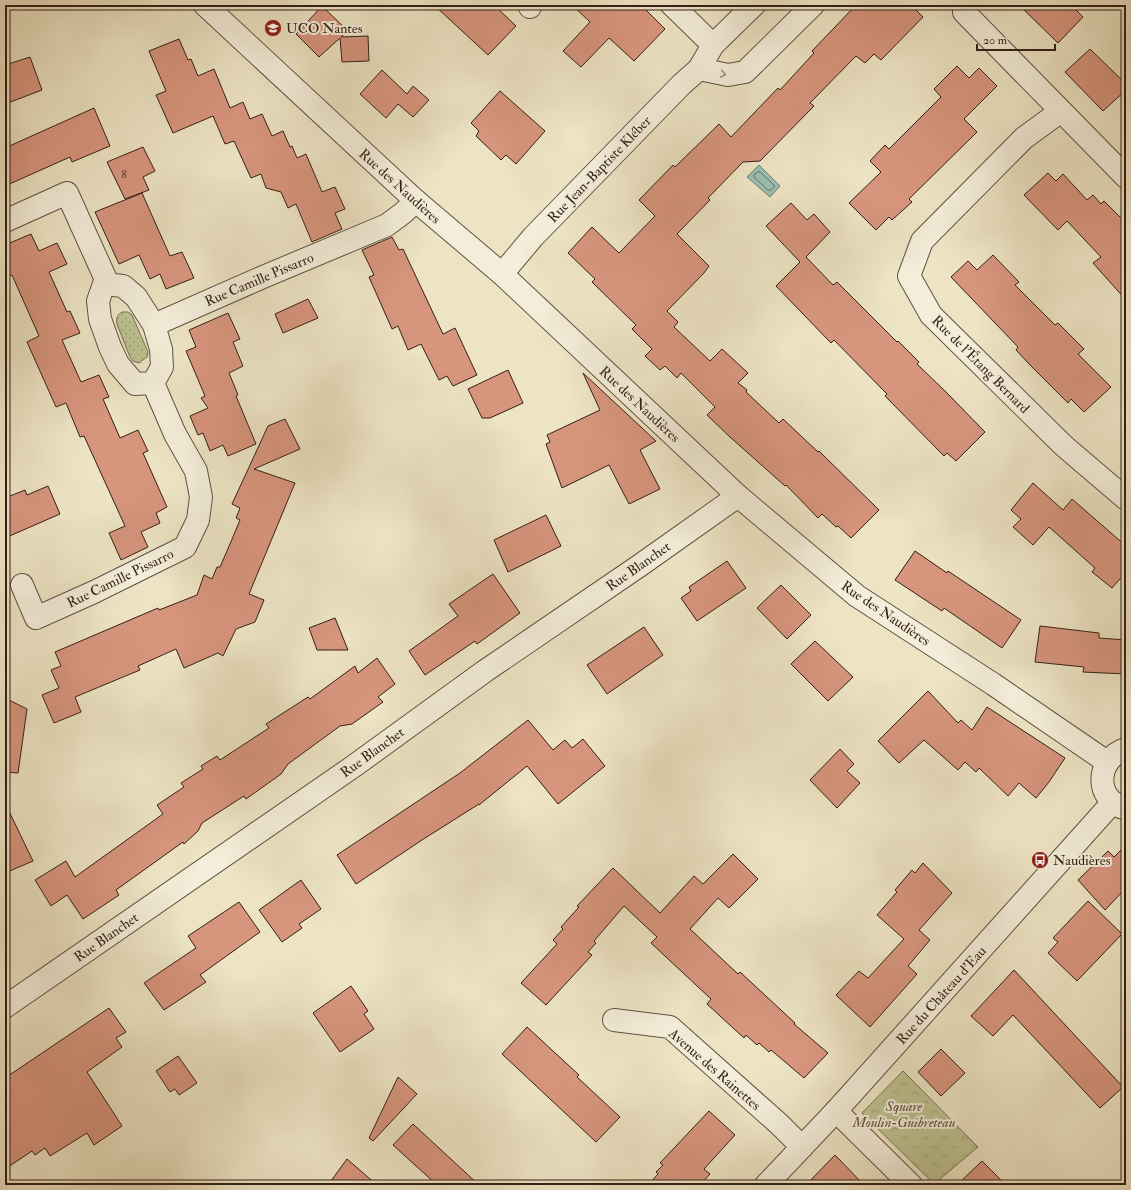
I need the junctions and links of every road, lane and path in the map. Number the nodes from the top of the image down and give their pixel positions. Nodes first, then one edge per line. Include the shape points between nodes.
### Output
1 (205, 5) edge
2 (672, 5) edge
3 (754, 5) edge
4 (812, 5) edge
5 (964, 12) dead end
6 (713, 45) junction
7 (700, 69) junction
8 (1061, 112) junction
9 (1126, 177) edge
10 (416, 201) junction
11 (5, 221) edge
12 (502, 274) junction
13 (108, 284) junction
14 (154, 325) junction
15 (153, 382) junction
16 (738, 496) junction
17 (1126, 499) edge
18 (22, 585) dead end
19 (1126, 749) edge
20 (1107, 762) junction
21 (1120, 806) edge
22 (5, 1006) edge
23 (614, 1020) dead end
24 (836, 1111) junction
25 (802, 1147) junction
26 (766, 1185) edge
27 (911, 1185) edge

1 - 10 street, Rue des Naudières
2 - 6 street
3 - 6 street, Rue Jean-Baptiste Kléber
7 -> 4 street via 728,76 745,72
5 - 8 street
6 - 7 street, Rue Jean-Baptiste Kléber
7 - 12 street, Rue Jean-Baptiste Kléber via 682,84 533,237
8 - 9 street
8 - 17 street, Rue de l'Étang Bernard via 1024,138 922,241 909,276 931,315 1064,446
10 - 12 street, Rue des Naudières
10 - 14 street, Rue Camille Pissarro via 387,225
11 - 13 street via 67,194
12 - 16 street, Rue des Naudières
13 - 14 street via 123,286 136,297
13 - 15 street via 104,284 98,301 100,319 110,347 118,364 135,384
14 - 15 street via 161,349 162,367
15 - 18 street, Rue Camille Pissarro via 175,434 196,471 201,497 198,520 185,547 36,618
16 - 20 street, Rue des Naudières via 857,596
16 - 22 street, Rue Blanchet via 485,671 348,770
19 - 20 street via 1114,754
20 - 21 street via 1102,784 1107,795
21 - 24 street, Rue du Château d'Eau
23 - 25 street, Avenue des Rainettes via 670,1027
24 - 25 street, Rue du Château d'Eau
24 - 27 street
25 - 26 street, Rue du Château d'Eau

